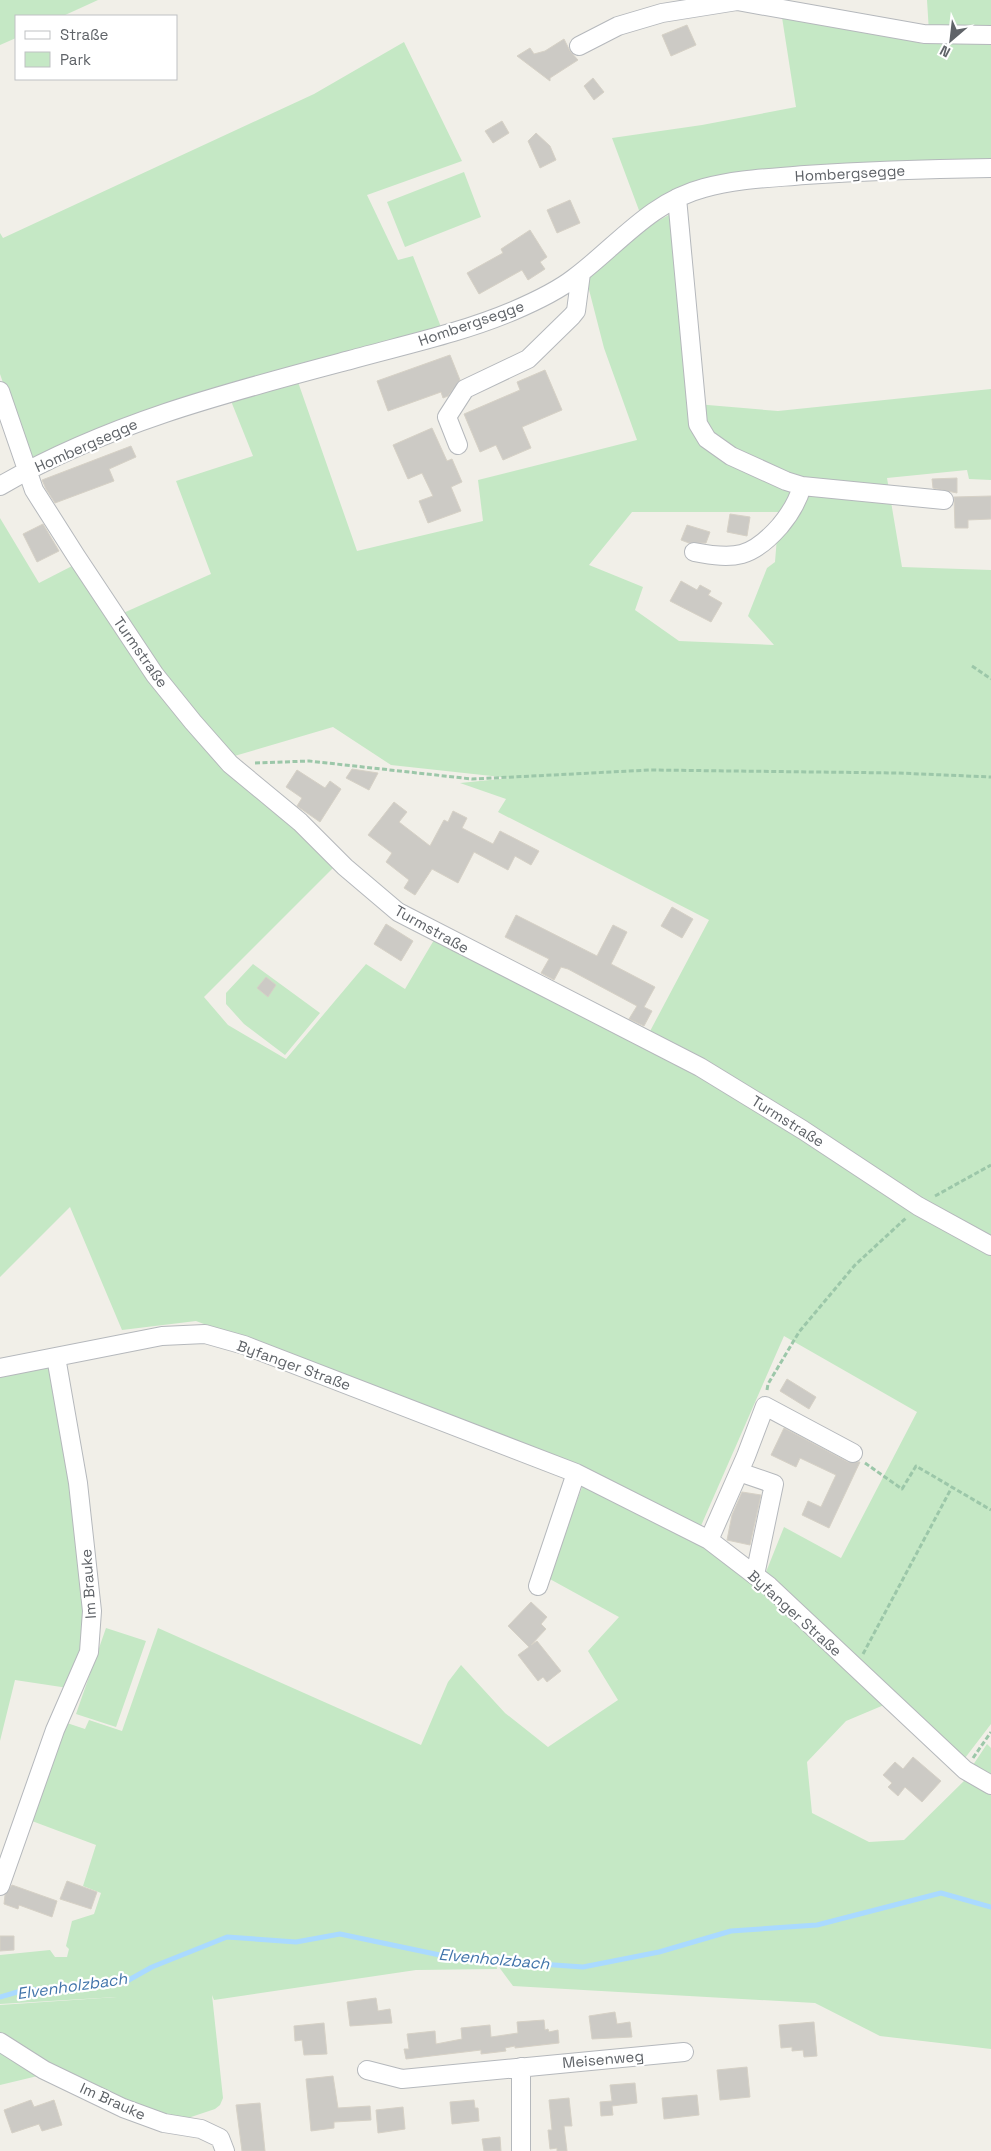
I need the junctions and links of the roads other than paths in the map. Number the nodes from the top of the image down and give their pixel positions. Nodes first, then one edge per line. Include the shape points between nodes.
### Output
1 (991, 35) edge
2 (579, 46) dead end
3 (991, 168) edge
4 (678, 198) junction
5 (581, 273) junction
6 (0, 391) edge
7 (458, 444) dead end
8 (27, 470) junction
9 (0, 486) edge
10 (802, 486) junction
11 (944, 500) dead end
12 (694, 552) dead end
13 (991, 1246) edge
14 (56, 1357) junction
15 (0, 1368) edge
16 (853, 1453) road end
17 (739, 1472) junction
18 (576, 1473) junction
19 (709, 1540) junction
20 (755, 1575) junction
21 (538, 1586) dead end
22 (991, 1785) edge
23 (0, 1886) edge
24 (0, 2042) edge
25 (684, 2052) dead end
26 (521, 2067) junction
27 (367, 2070) dead end
28 (225, 2151) edge
29 (521, 2151) edge

1 - 2 street via 924,34 737,1 662,13 618,26
3 - 4 street, Hombergsegge via 771,178 710,186
4 - 5 street, Hombergsegge via 637,223
4 - 10 street via 698,424 713,444 731,456
5 - 7 street via 576,311 572,316 528,358 465,389 447,417
5 - 8 street, Hombergsegge via 560,288 509,312 419,341 180,407 103,435
6 - 8 street, Turmstraße
8 - 9 street, Hombergsegge
8 - 13 street, Turmstraße via 46,509 156,674 192,722 230,764 300,822 345,867 398,912 700,1067 918,1206
10 - 11 street
10 - 12 street via 789,514 761,546 728,557
14 - 15 street, Byfanger Straße
14 - 18 street, Byfanger Straße via 162,1336 205,1334 244,1345
14 - 23 street, Im Brauke via 78,1483 89,1581 92,1610 89,1652 56,1730
16 - 17 street via 764,1406
17 - 19 street
17 - 20 street via 774,1484
18 - 19 street, Byfanger Straße
18 - 21 street
19 - 20 street, Byfanger Straße
20 - 22 street, Byfanger Straße via 965,1770
24 - 28 street, Im Brauke via 44,2070 123,2108 164,2123 201,2129 220,2138
25 - 26 street, Meisenweg
26 - 27 street, Meisenweg via 402,2079
26 - 29 street

